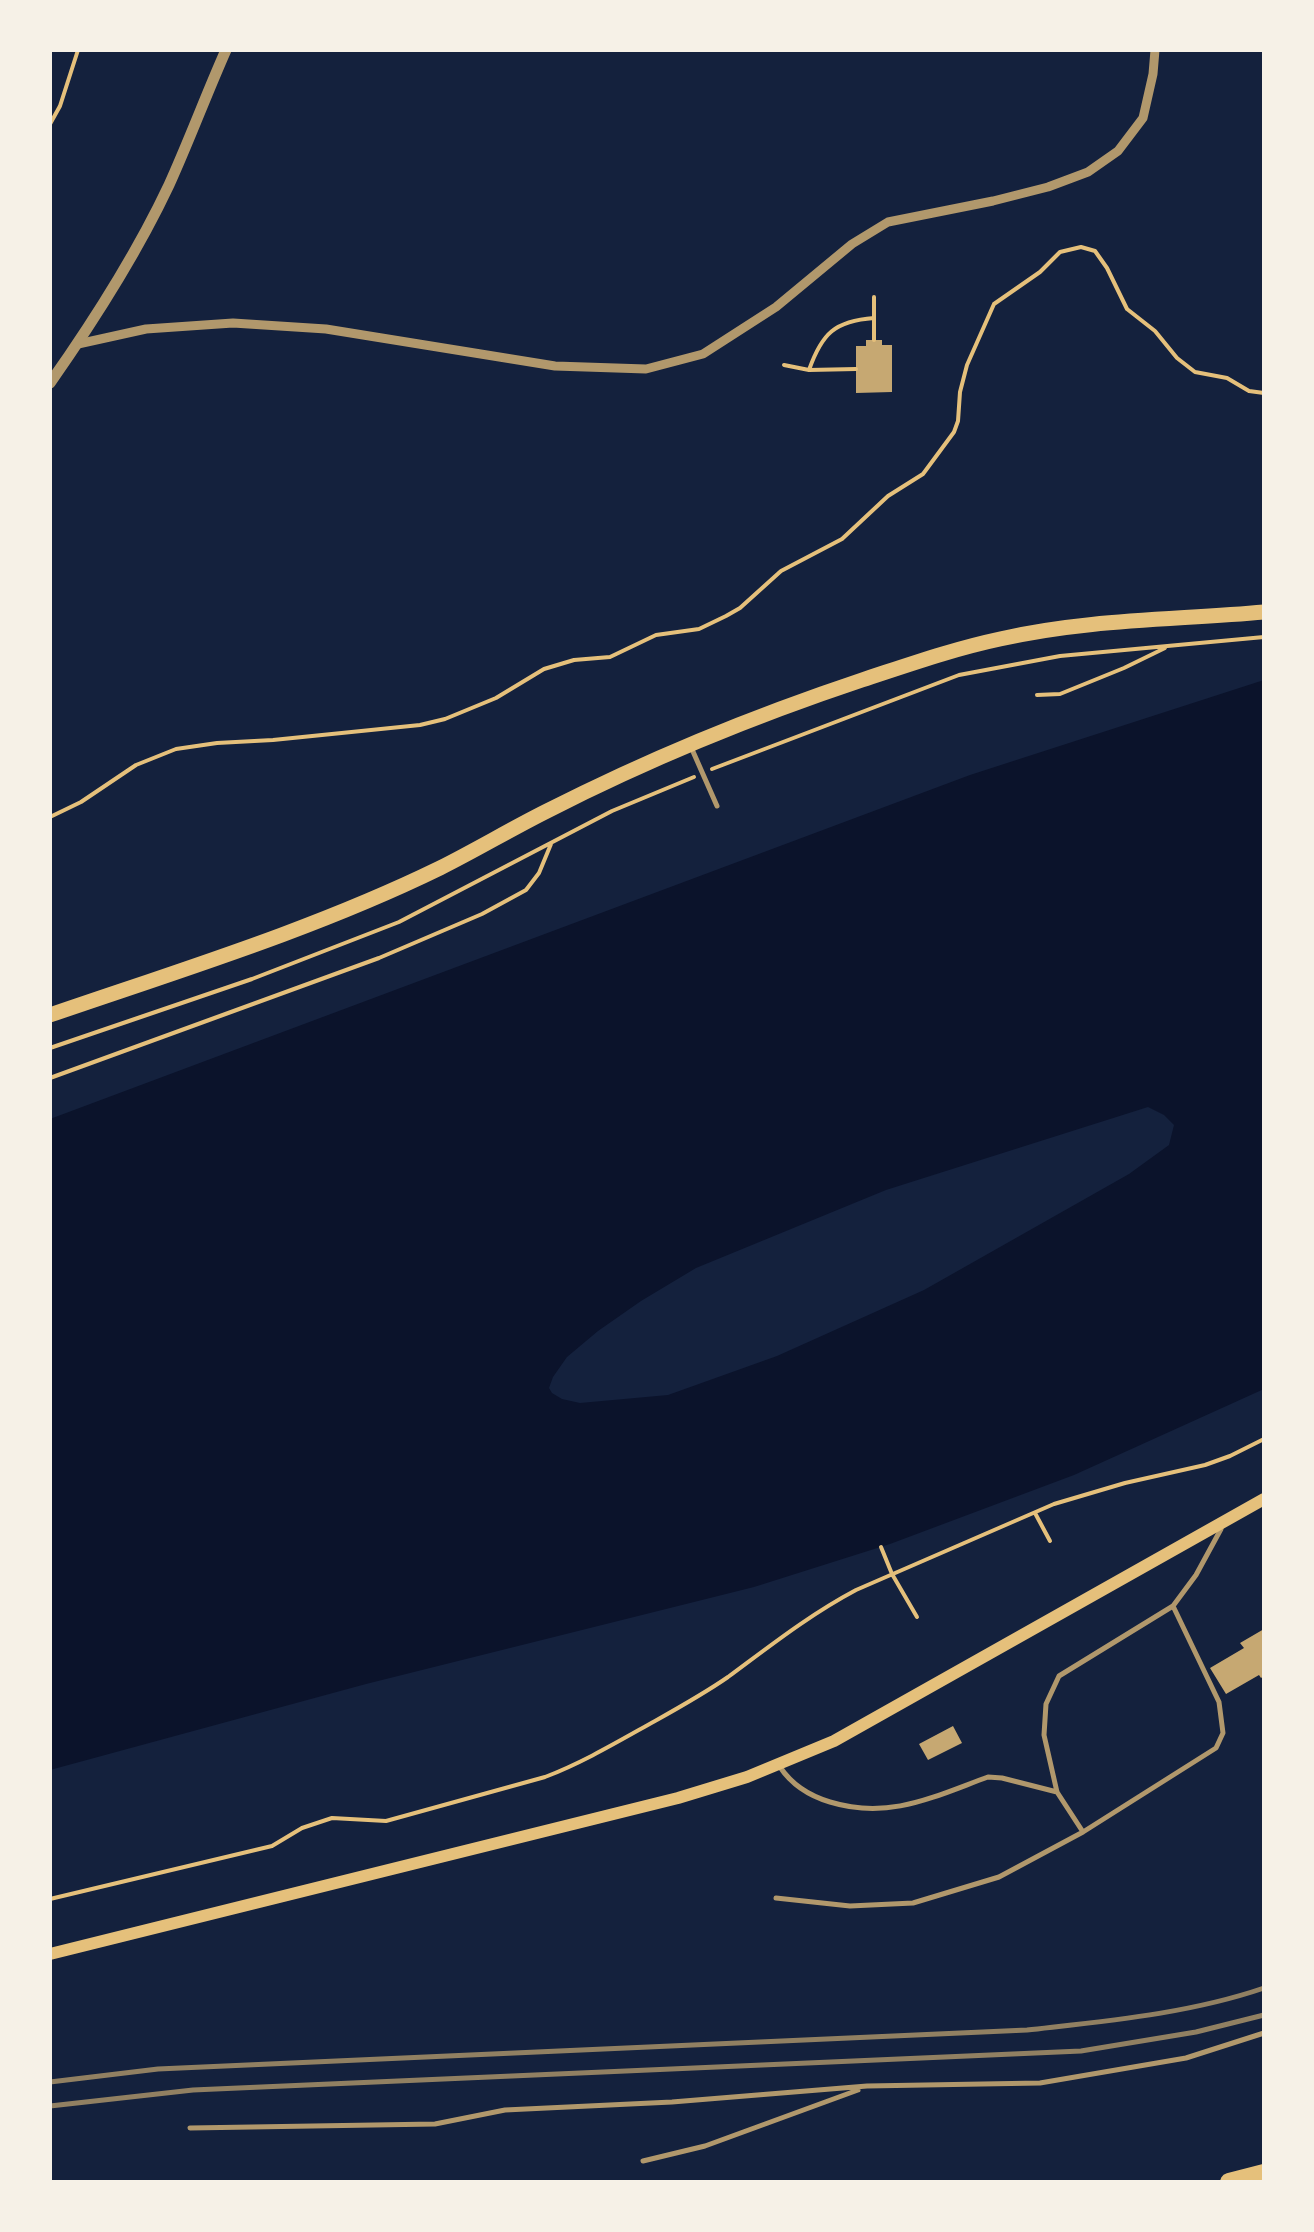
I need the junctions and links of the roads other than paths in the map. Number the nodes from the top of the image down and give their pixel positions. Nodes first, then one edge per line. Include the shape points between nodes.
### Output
1 (226, 50) edge
2 (1155, 50) edge
3 (78, 344) junction
4 (50, 384) edge
5 (1264, 612) edge
6 (690, 744) junction
7 (717, 806) dead end
8 (50, 1016) edge
9 (1264, 1499) edge
10 (1225, 1522) junction
11 (1173, 1606) junction
12 (778, 1766) junction
13 (1056, 1792) junction
14 (1083, 1832) junction
15 (776, 1898) dead end
16 (50, 1954) edge
17 (1264, 2033) edge
18 (867, 2086) junction
19 (190, 2128) dead end
20 (643, 2161) dead end
21 (1264, 2174) edge
22 (1229, 2182) edge

1 - 3 street via 149,224
2 - 3 street via 1143,118 1118,151 1088,172 993,201 888,222 703,354 646,369 556,366 326,330 234,323 146,328
3 - 4 street
5 - 6 main road via 1104,622 1002,638
6 - 7 lane
6 - 8 main road via 294,931
9 - 10 main road
10 - 11 lane
10 - 12 main road via 906,1703
11 - 13 lane via 1059,1676 1046,1704 1044,1735
11 - 14 lane via 1219,1702 1223,1732 1216,1748
12 - 13 lane via 806,1792 860,1809 894,1808 988,1777
12 - 16 main road via 661,1803
13 - 14 lane
14 - 15 lane via 999,1876 913,1903 850,1906
17 - 18 lane via 1186,2058 1040,2082
18 - 19 lane via 505,2110 435,2124
18 - 20 lane via 705,2146
21 - 22 highway

